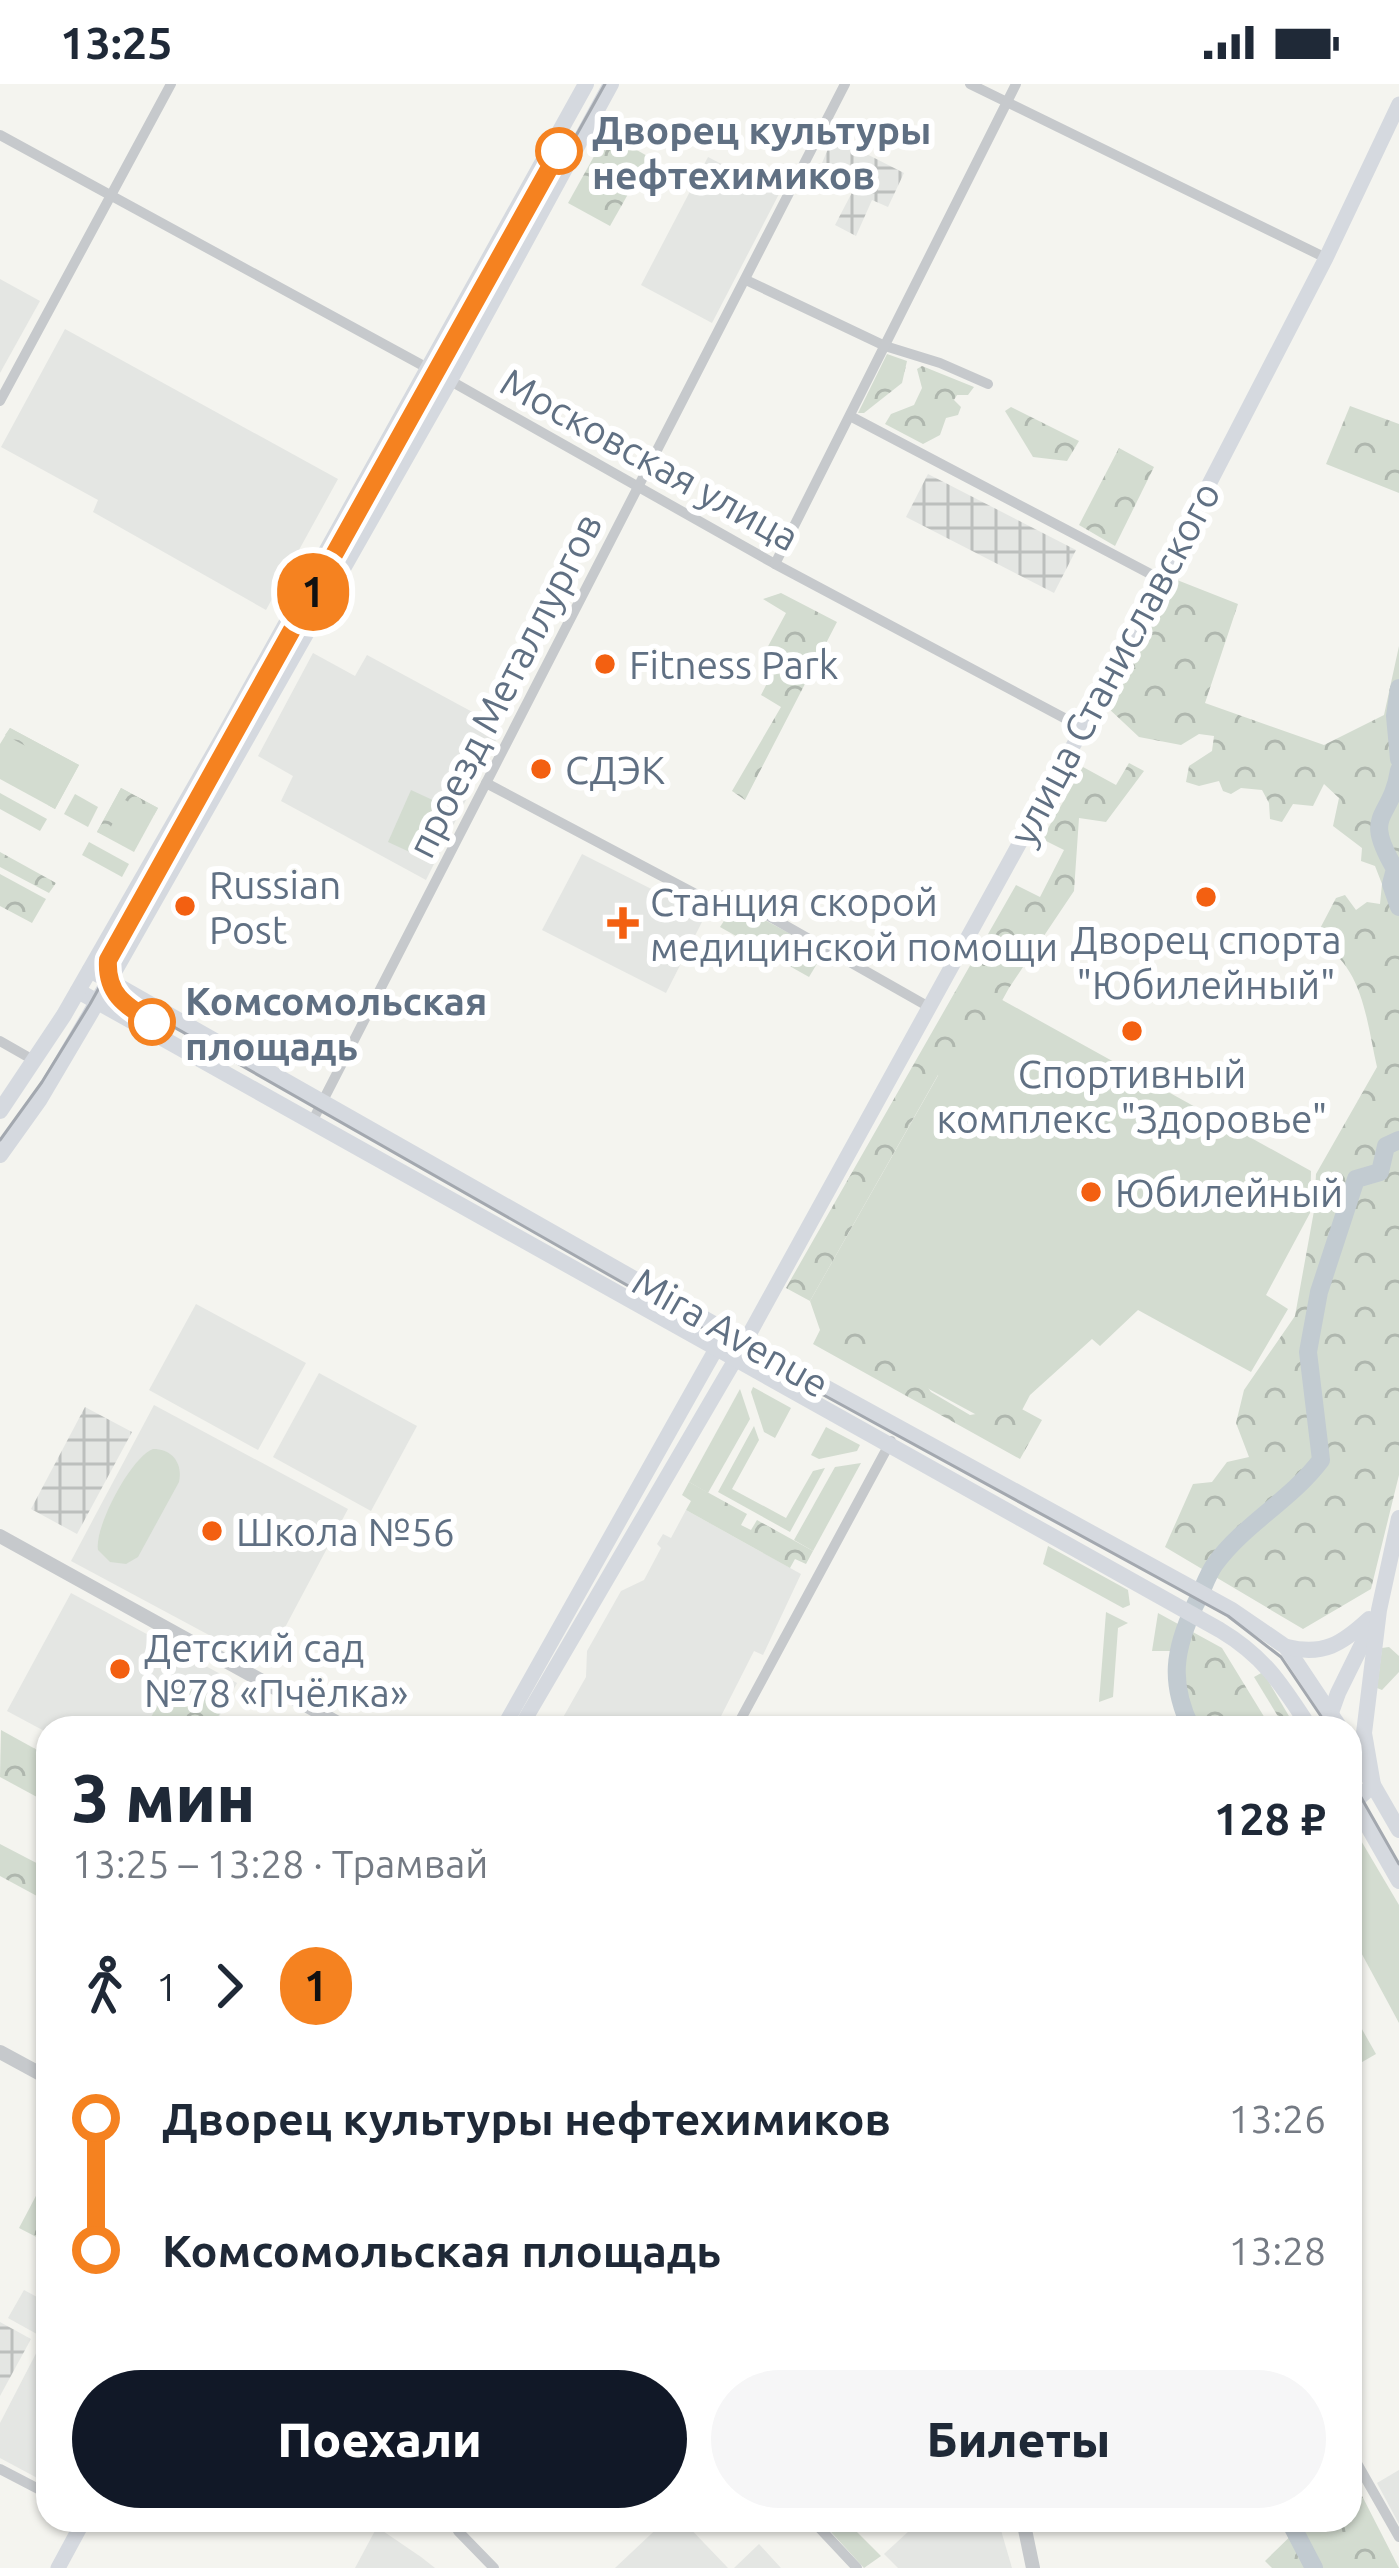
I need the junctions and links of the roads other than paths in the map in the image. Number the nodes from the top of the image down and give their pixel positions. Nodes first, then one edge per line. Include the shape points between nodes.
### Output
1 (171, 84) edge
2 (845, 84) edge
3 (970, 84) edge
4 (1016, 84) edge
5 (599, 86) edge
6 (1007, 101) junction
7 (1399, 104) edge
8 (568, 118) junction
9 (587, 129) junction
10 (0, 135) edge
11 (532, 182) junction
12 (552, 193) junction
13 (111, 196) junction
14 (513, 217) junction
15 (532, 227) junction
16 (1326, 258) junction
17 (746, 280) junction
18 (885, 346) junction
19 (427, 368) junction
20 (450, 380) junction
21 (988, 384) dead end
22 (0, 400) edge
23 (850, 416) junction
24 (640, 489) junction
25 (326, 551) junction
26 (346, 562) junction
27 (776, 564) junction
28 (1160, 579) junction
29 (250, 688) junction
30 (268, 697) junction
31 (1083, 728) junction
32 (231, 744) junction
33 (486, 782) junction
34 (179, 814) junction
35 (196, 824) junction
36 (90, 970) junction
37 (110, 980) junction
38 (78, 992) junction
39 (98, 1002) junction
40 (929, 1007) junction
41 (0, 1041) edge
42 (35, 1061) junction
43 (260, 1065) junction
44 (249, 1085) junction
45 (18, 1088) junction
46 (40, 1099) junction
47 (324, 1100) junction
48 (0, 1111) edge
49 (353, 1117) junction
50 (314, 1120) junction
51 (342, 1136) junction
52 (3, 1145) edge
53 (492, 1196) junction
54 (481, 1215) junction
55 (582, 1247) junction
56 (614, 1265) junction
57 (572, 1266) junction
58 (604, 1283) junction
59 (745, 1342) junction
60 (716, 1348) junction
61 (735, 1360) junction
62 (899, 1427) junction
63 (888, 1447) junction
64 (1399, 1518) edge
65 (0, 1536) edge
66 (1379, 1610) junction
67 (1286, 1647) junction
68 (325, 1716) edge
69 (510, 1716) edge
70 (527, 1716) edge
71 (742, 1716) edge
72 (1302, 1716) edge
73 (1327, 1716) edge
74 (1330, 1716) edge
75 (1362, 1766) edge
76 (1373, 1785) junction
77 (1362, 1792) edge
78 (1362, 1819) edge
79 (1399, 1831) edge
80 (1399, 1881) edge
81 (0, 2052) edge
82 (36, 2072) edge
83 (0, 2469) edge
84 (1362, 2472) edge
85 (36, 2488) edge
86 (77, 2532) edge
87 (459, 2532) edge
88 (823, 2532) edge
89 (1026, 2532) edge
90 (1399, 2537) edge
91 (58, 2568) edge
92 (494, 2568) edge
93 (857, 2568) edge
94 (1033, 2568) edge

1 - 13 street
2 - 17 street, проезд Металлургов
3 - 6 street
4 - 6 street
5 - 8 main road
5 - 9 main road
6 - 16 street
6 - 18 street
7 - 16 main road, улица Станиславского
8 - 9 street
8 - 11 main road
9 - 12 main road
10 - 13 street, Московская улица
11 - 12 street
11 - 14 main road
12 - 15 main road
13 - 19 street, Московская улица
13 - 22 street
14 - 15 street
14 - 19 main road
15 - 20 main road
16 - 28 main road, улица Станиславского
17 - 18 street
17 - 24 street, проезд Металлургов
18 - 21 street
18 - 23 street
19 - 20 street, Московская улица
19 - 25 main road
20 - 24 street, Московская улица
20 - 26 main road
23 - 27 street
23 - 28 street
24 - 27 street, Московская улица
24 - 33 street, проезд Металлургов
25 - 26 street
25 - 29 main road
26 - 30 main road
27 - 31 street, Московская улица
28 - 31 main road, улица Станиславского
29 - 30 street
29 - 32 main road
30 - 32 main road
31 - 40 main road, улица Станиславского
32 - 34 main road
32 - 35 main road
33 - 40 street via 704,899 730,894
33 - 47 street, проезд Металлургов
34 - 35 street
34 - 36 main road
35 - 37 main road
36 - 37 main road, Mira Avenue
36 - 38 main road
37 - 39 main road
37 - 43 main road, Mira Avenue
38 - 39 main road, Mira Avenue
38 - 42 main road
39 - 44 main road, Mira Avenue
39 - 46 main road
40 - 59 main road, улица Станиславского
41 - 42 street
42 - 45 main road
43 - 44 street
43 - 47 main road, Mira Avenue
44 - 50 main road, Mira Avenue
45 - 46 street
45 - 48 main road
46 - 52 main road
47 - 49 main road, Mira Avenue
47 - 50 street, проезд Металлургов
49 - 51 street
49 - 53 main road, Mira Avenue
50 - 51 main road, Mira Avenue
51 - 54 main road, Mira Avenue
53 - 54 street
53 - 55 main road, Mira Avenue
54 - 57 main road, Mira Avenue
55 - 56 main road, Mira Avenue
55 - 57 street
56 - 58 street
56 - 59 main road, Mira Avenue
57 - 58 main road, Mira Avenue
58 - 60 main road, Mira Avenue
59 - 60 main road
59 - 61 main road, улица Станиславского
59 - 62 main road, Mira Avenue
60 - 61 main road, Mira Avenue
60 - 69 main road
61 - 63 main road, Mira Avenue
61 - 70 main road, улица Станиславского
62 - 63 street
62 - 67 main road, Mira Avenue
63 - 71 street
63 - 72 main road, Mira Avenue via 1249,1647
64 - 66 main road
65 - 68 street
66 - 67 main road via 1350,1637 1313,1654
66 - 74 main road
66 - 76 main road via 1364,1732
67 - 73 main road, Mira Avenue
75 - 76 main road
76 - 77 main road
76 - 79 main road
78 - 80 main road
81 - 82 street
83 - 85 street
84 - 90 street
86 - 91 main road
87 - 92 street
88 - 93 street
89 - 94 street

